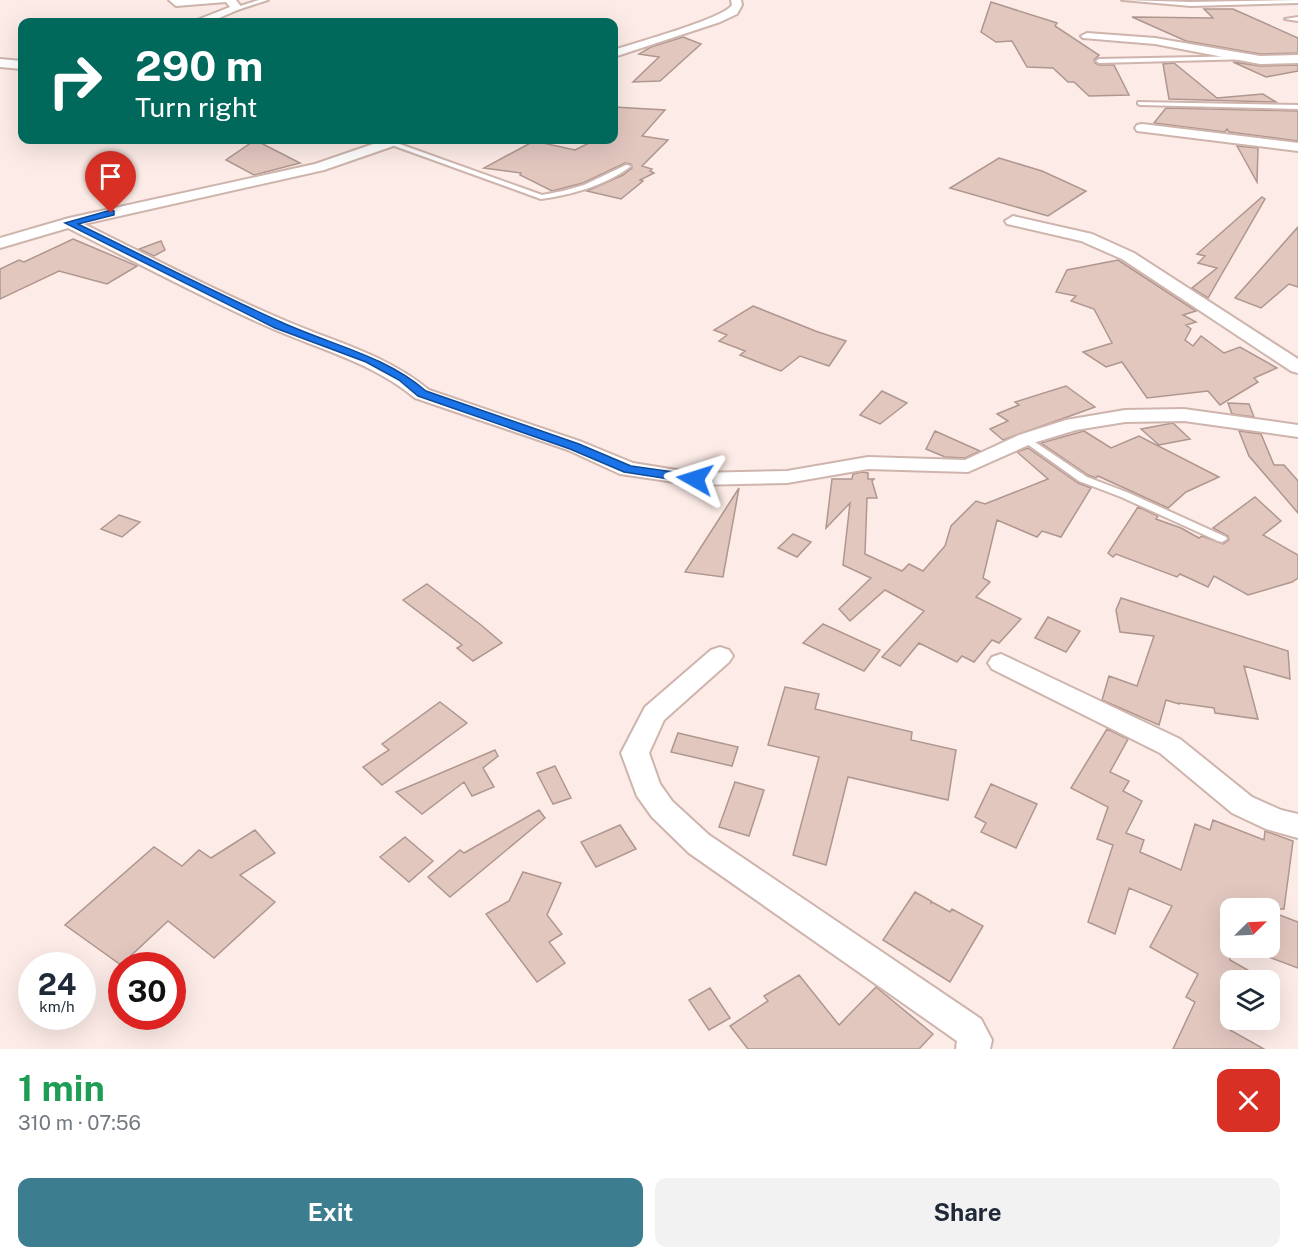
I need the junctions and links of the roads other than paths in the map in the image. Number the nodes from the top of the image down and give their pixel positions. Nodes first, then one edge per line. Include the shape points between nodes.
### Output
1 (174, 0) edge
2 (222, 0) edge
3 (265, 0) edge
4 (736, 0) edge
5 (1125, 0) edge
6 (1298, 0) edge
7 (1256, 1) edge
8 (234, 4) edge
9 (208, 18) edge
10 (1298, 19) edge
11 (1288, 20) dead end
12 (1087, 36) dead end
13 (618, 53) edge
14 (1249, 58) junction
15 (1298, 59) edge
16 (1099, 61) dead end
17 (0, 63) edge
18 (18, 64) edge
19 (1140, 103) dead end
20 (1298, 107) edge
21 (1142, 128) dead end
22 (385, 144) edge
23 (402, 144) edge
24 (1298, 147) edge
25 (628, 166) dead end
26 (1013, 221) dead end
27 (69, 223) junction
28 (0, 243) edge
29 (1298, 367) edge
30 (1298, 431) edge
31 (1026, 439) junction
32 (1222, 539) dead end
33 (720, 656) dead end
34 (1001, 663) dead end
35 (1298, 826) edge
36 (973, 1049) edge

1 - 2 street
3 - 8 lane
4 - 13 street via 733,12 716,20
5 - 7 lane via 1191,4
6 - 7 lane
8 - 9 street
10 - 11 lane
12 - 14 street via 1155,41
14 - 15 street
14 - 16 lane
17 - 18 street
19 - 20 lane
21 - 24 street
22 - 27 street via 319,167
23 - 25 lane via 541,198 587,187
26 - 29 street via 1086,237 1128,256
27 - 28 street
27 - 31 street via 279,325 370,360 422,394 574,446 628,470 695,479 787,477 868,463 968,466
30 - 31 street via 1184,415 1125,416 1073,424
31 - 32 lane via 1083,479
33 - 36 street via 654,714 635,753 647,788 662,809 699,844 969,1030 975,1040
34 - 35 street via 1170,746 1242,805 1276,821

